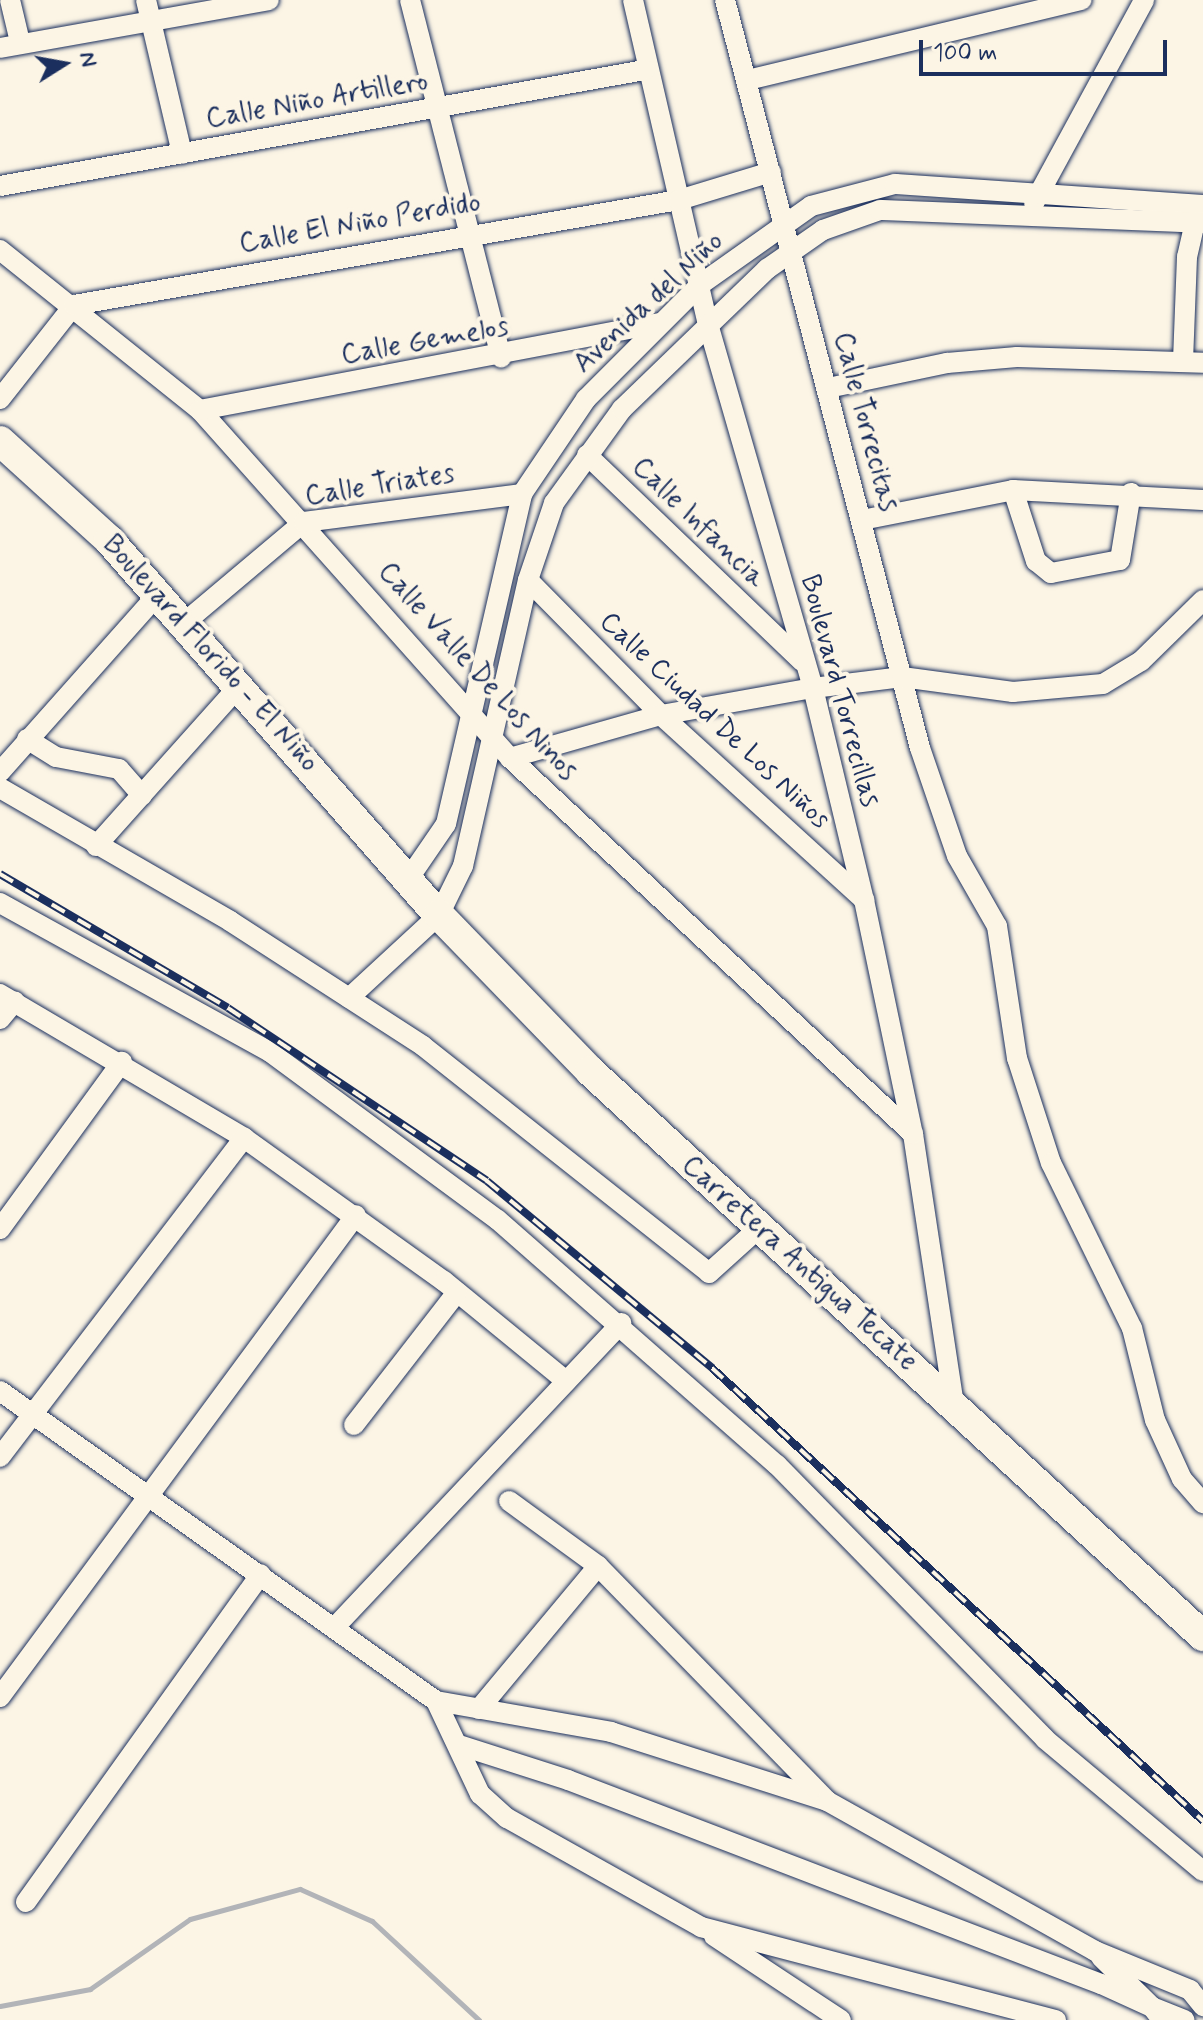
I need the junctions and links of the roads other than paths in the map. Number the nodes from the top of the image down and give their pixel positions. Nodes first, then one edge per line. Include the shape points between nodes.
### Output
1 (10, 0) edge
2 (146, 0) edge
3 (269, 0) edge
4 (410, 0) edge
5 (633, 0) edge
6 (725, 0) edge
7 (1082, 0) edge
8 (1144, 0) edge
9 (151, 21) junction
10 (10, 45) edge
11 (645, 70) junction
12 (748, 80) junction
13 (436, 108) junction
14 (182, 154) junction
15 (771, 172) junction
16 (0, 186) edge
17 (1038, 192) junction
18 (679, 200) junction
19 (1200, 211) edge
20 (1030, 215) junction
21 (784, 222) junction
22 (468, 232) junction
23 (0, 250) edge
24 (790, 250) junction
25 (701, 284) junction
26 (74, 305) junction
27 (659, 323) junction
28 (708, 324) junction
29 (501, 358) junction
30 (1193, 362) edge
31 (828, 388) junction
32 (0, 399) edge
33 (200, 410) junction
34 (0, 441) edge
35 (587, 455) junction
36 (1013, 490) junction
37 (1131, 493) junction
38 (522, 494) junction
39 (1203, 500) edge
40 (862, 520) junction
41 (304, 522) junction
42 (528, 580) junction
43 (158, 594) junction
44 (1203, 600) edge
45 (184, 623) junction
46 (805, 664) junction
47 (902, 677) junction
48 (240, 685) junction
49 (813, 688) junction
50 (471, 713) junction
51 (661, 715) junction
52 (27, 739) junction
53 (496, 742) junction
54 (510, 758) junction
55 (0, 772) edge
56 (0, 788) edge
57 (142, 795) junction
58 (96, 846) junction
59 (409, 878) junction
60 (864, 900) junction
61 (0, 903) edge
62 (439, 915) junction
63 (7, 997) edge
64 (349, 998) junction
65 (0, 1019) edge
66 (122, 1062) junction
67 (913, 1134) junction
68 (244, 1138) junction
69 (356, 1215) junction
70 (759, 1228) junction
71 (0, 1229) edge
72 (457, 1292) junction
73 (621, 1323) junction
74 (566, 1381) junction
75 (0, 1391) edge
76 (954, 1404) junction
77 (31, 1413) junction
78 (354, 1425) dead end
79 (0, 1457) edge
80 (148, 1491) junction
81 (509, 1501) dead end
82 (1203, 1503) edge
83 (598, 1566) junction
84 (261, 1574) junction
85 (334, 1628) junction
86 (1203, 1636) edge
87 (0, 1697) edge
88 (436, 1701) junction
89 (479, 1709) junction
90 (459, 1745) junction
91 (827, 1801) junction
92 (1203, 1871) edge
93 (26, 1902) dead end
94 (701, 1927) junction
95 (1095, 1951) junction
96 (1203, 2006) edge
97 (1157, 2014) edge
98 (841, 2020) edge
99 (1056, 2020) edge
100 (1185, 2020) edge

1 - 10 street
2 - 9 street
3 - 9 street
4 - 13 street
5 - 11 street, Boulevard Torrecillas
6 - 12 street, Calle Torrecitas
7 - 12 street
8 - 17 street
9 - 10 street
9 - 14 street
11 - 13 street, Calle Niño Artillero
11 - 18 street, Boulevard Torrecillas
12 - 15 street, Calle Torrecitas
13 - 14 street, Calle Niño Artillero
13 - 22 street
14 - 16 street, Calle Niño Artillero
15 - 18 street, Calle El Niño Perdido
15 - 21 street, Calle Torrecitas
17 - 19 street, Avenida del Niño
17 - 20 street
17 - 21 street, Avenida del Niño via 895,184 840,195
18 - 22 street, Calle El Niño Perdido
18 - 25 street, Boulevard Torrecillas
19 - 20 street, Avenida del Niño
19 - 30 street
20 - 24 street, Avenida del Niño via 880,210
21 - 24 street, Calle Torrecitas
21 - 25 street, Avenida del Niño
22 - 26 street, Calle El Niño Perdido
22 - 29 street
23 - 26 street, Calle Valle De Los Ninos
24 - 28 street, Avenida del Niño
24 - 31 street, Calle Torrecitas
25 - 27 street, Avenida del Niño
25 - 28 street, Boulevard Torrecillas
26 - 32 street
26 - 33 street, Calle Valle De Los Ninos
27 - 29 street, Calle Gemelos
27 - 38 street, Avenida del Niño via 586,399
28 - 35 street, Avenida del Niño
28 - 46 street, Boulevard Torrecillas
29 - 33 street, Calle Gemelos
30 - 31 street via 1017,357 947,363
31 - 40 street, Calle Torrecitas
33 - 41 street, Calle Valle De Los Ninos
34 - 43 main road, Boulevard Florido - El Niño
35 - 42 street, Avenida del Niño via 554,503
35 - 46 street, Calle Infancia
36 - 37 street
36 - 37 street via 1036,561 1051,573 1120,560
36 - 40 street
37 - 39 street
38 - 41 street, Calle Triates
38 - 50 street, Avenida del Niño
40 - 47 street, Calle Torrecitas
41 - 45 street, Calle Triates
41 - 50 street, Calle Valle De Los Ninos
42 - 51 street, Calle Ciudad De Los Niños
42 - 53 street, Avenida del Niño
43 - 45 main road, Boulevard Florido - El Niño
43 - 52 street
44 - 47 street via 1141,661 1103,684 1013,692
45 - 48 main road, Boulevard Florido - El Niño
46 - 49 street, Boulevard Torrecillas
47 - 49 street
47 - 82 street, Calle Torrecitas via 957,856 991,906 1017,1058 1051,1163 1132,1328 1155,1420 1182,1479
48 - 57 street
48 - 59 main road, Boulevard Florido - El Niño
49 - 51 street
49 - 60 street, Boulevard Torrecillas
50 - 53 street, Calle Valle De Los Ninos
50 - 59 street, Avenida del Niño via 446,824
51 - 54 street
51 - 60 street, Calle Ciudad De Los Niños
52 - 55 street
52 - 57 street via 56,757 119,769
53 - 54 street, Calle Valle De Los Ninos
53 - 62 street, Avenida del Niño via 475,834
54 - 67 street, Calle Valle De Los Ninos
56 - 58 street
57 - 58 street
58 - 64 street
59 - 62 main road, Carretera Antigua Tecate
60 - 67 street, Boulevard Torrecillas
61 - 73 street via 270,1052 451,1183
62 - 64 street
62 - 70 main road, Carretera Antigua Tecate via 590,1071
63 - 65 street
63 - 66 street
64 - 70 street via 423,1046 709,1273
66 - 68 street
66 - 71 street
67 - 76 street, Boulevard Torrecillas
68 - 69 street
68 - 77 street
69 - 72 street
69 - 80 street
70 - 76 main road, Carretera Antigua Tecate
72 - 74 street
72 - 78 street
73 - 74 street
73 - 92 street via 777,1465 1045,1739
74 - 85 street
75 - 77 street
76 - 86 main road, Carretera Antigua Tecate via 1127,1573
77 - 79 street
77 - 80 street
80 - 84 street
80 - 87 street
81 - 83 street
83 - 89 street
83 - 91 street
84 - 85 street
84 - 93 street
85 - 88 street
88 - 89 street
88 - 90 street
89 - 91 street via 611,1732
90 - 94 street via 480,1794 507,1818
90 - 97 street via 568,1780
91 - 95 street
94 - 98 street
94 - 99 street
95 - 96 street via 1190,1990
95 - 97 street
97 - 100 street

